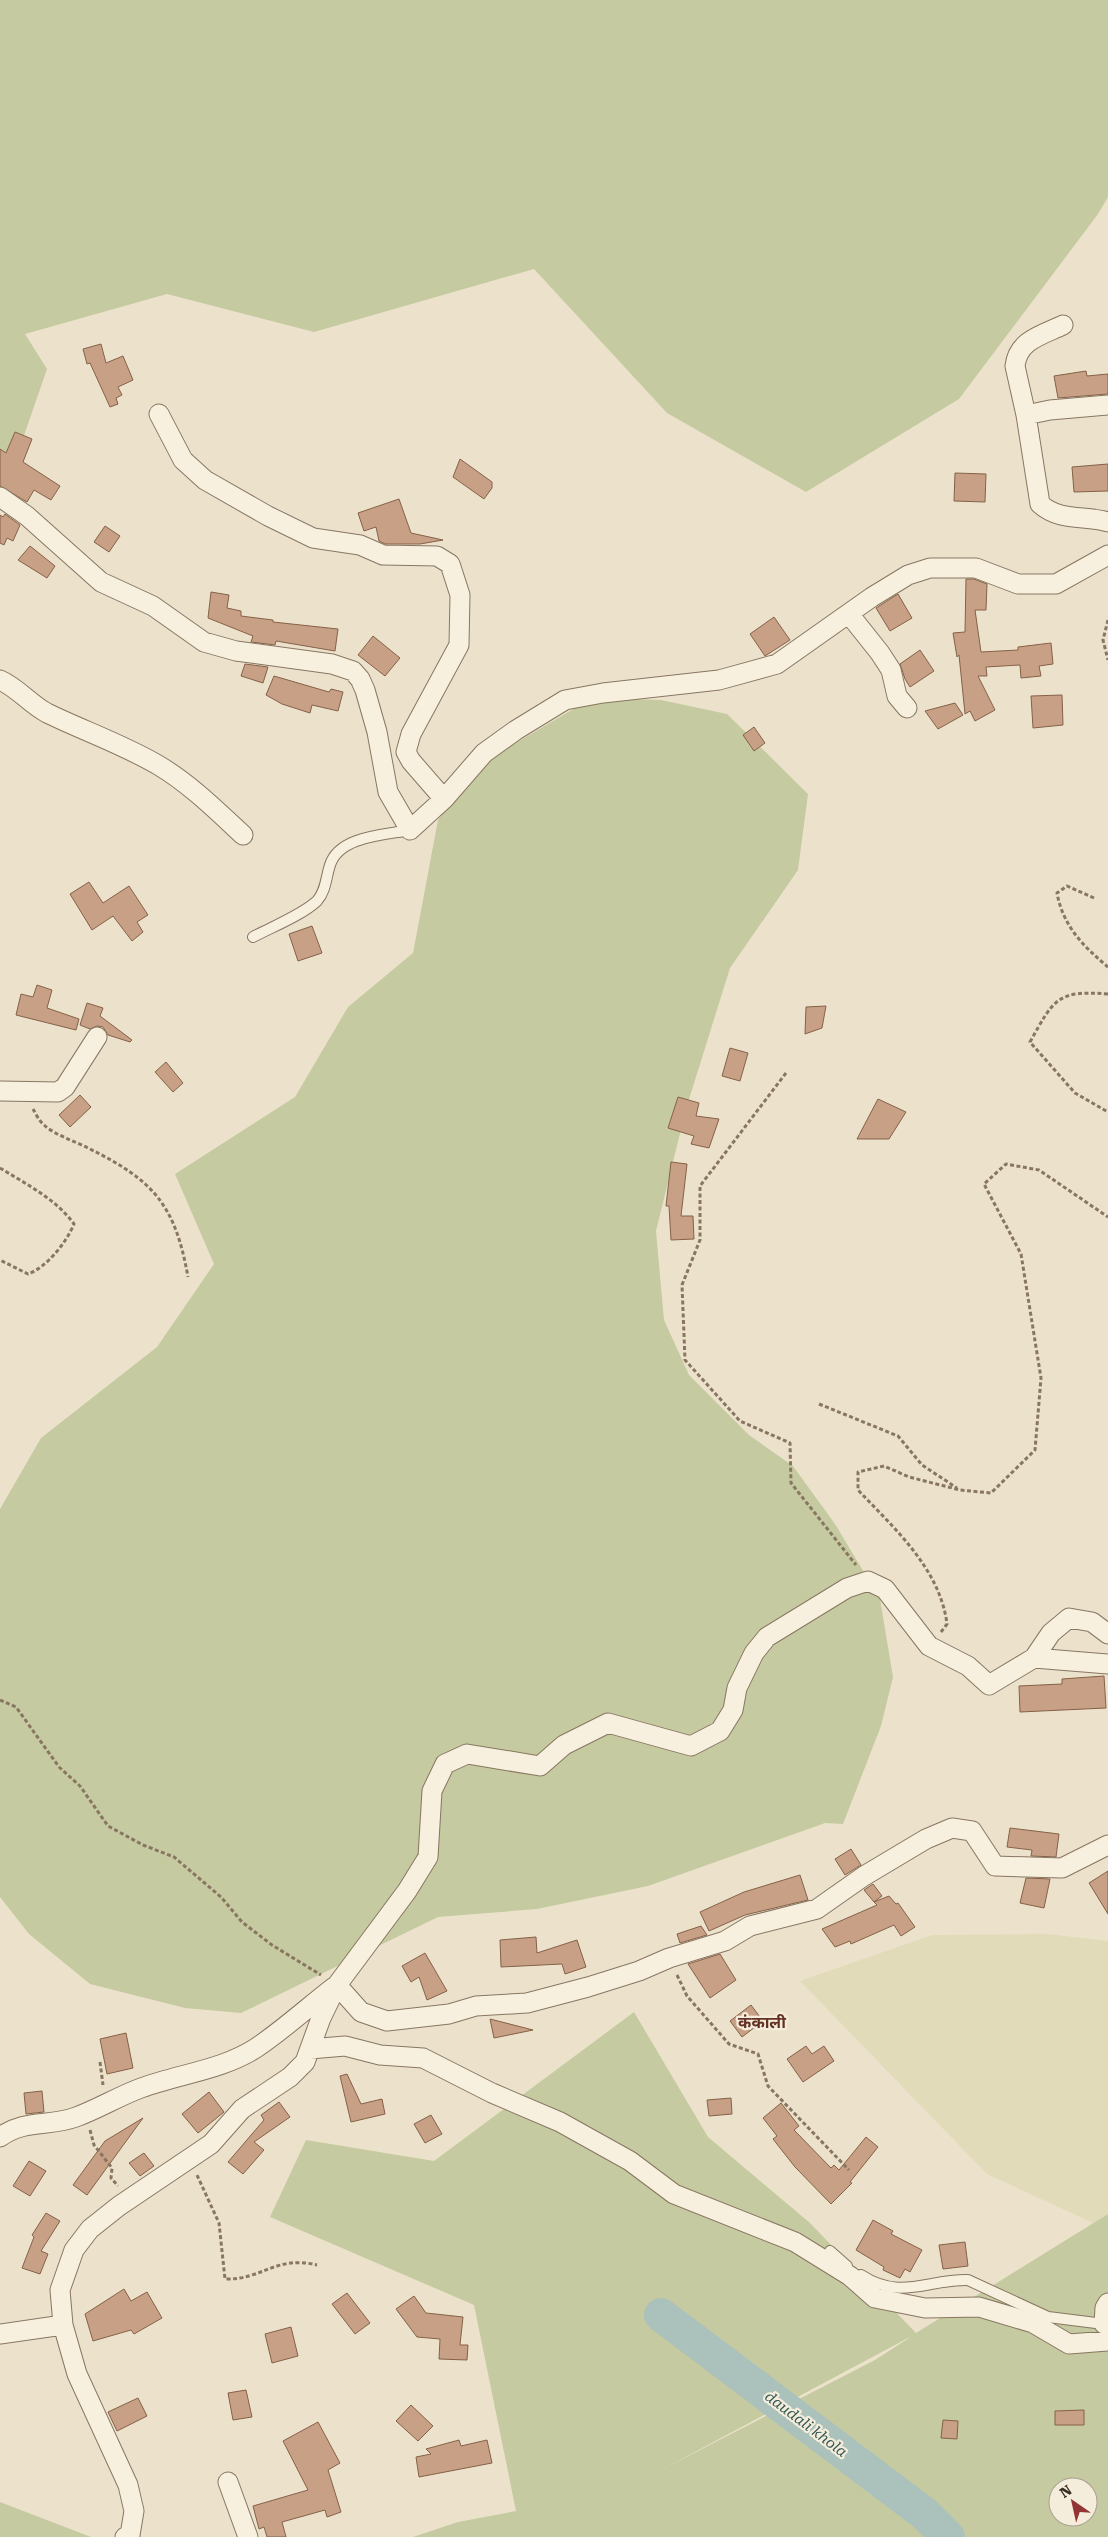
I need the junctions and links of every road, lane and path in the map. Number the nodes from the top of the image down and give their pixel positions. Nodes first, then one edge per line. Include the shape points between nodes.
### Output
1 (1063, 325) dead end
2 (1108, 405) edge
3 (159, 414) dead end
4 (1026, 415) junction
5 (0, 498) edge
6 (1108, 522) edge
7 (1108, 555) edge
8 (849, 614) junction
9 (1108, 620) edge
10 (1108, 660) edge
11 (0, 680) edge
12 (907, 708) dead end
13 (444, 800) junction
14 (410, 830) junction
15 (243, 835) dead end
16 (1094, 898) dead end
17 (253, 937) dead end
18 (1108, 967) edge
19 (1108, 994) edge
20 (97, 1037) dead end
21 (786, 1073) dead end
22 (20, 1090) junction
23 (0, 1091) edge
24 (1108, 1112) edge
25 (0, 1168) edge
26 (1108, 1218) edge
27 (0, 1260) edge
28 (188, 1276) dead end
29 (820, 1404) dead end
30 (960, 1490) junction
31 (868, 1580) junction
32 (1108, 1634) edge
33 (930, 1646) junction
34 (1034, 1658) junction
35 (1108, 1664) edge
36 (0, 1700) edge
37 (1108, 1845) edge
38 (669, 1958) junction
39 (337, 1985) junction
40 (310, 2049) junction
41 (67, 2120) junction
42 (0, 2137) edge
43 (186, 2161) junction
44 (849, 2170) dead end
45 (119, 2206) junction
46 (830, 2251) dead end
47 (317, 2265) dead end
48 (1108, 2303) edge
49 (63, 2325) junction
50 (1107, 2330) edge
51 (0, 2334) edge
52 (228, 2482) dead end
53 (130, 2536) edge
54 (248, 2537) edge

1 - 4 street via 1026,342 1016,358
2 - 4 street
3 - 13 street via 183,460 205,480 268,516 313,538 360,545 383,555 437,556 450,564 460,595 459,645 411,734 406,752
4 - 6 street via 1040,504 1071,518
5 - 14 street via 27,516 101,582 153,606 204,642 236,651 332,664 353,671 365,690 388,792
7 - 8 street via 1056,584 1018,584 976,568 930,568 908,575
8 - 12 street via 891,670 897,696
8 - 13 street via 777,664 719,680 565,700 484,753
9 - 10 path via 1103,640
11 - 15 street via 45,712 125,747 159,766 184,782
13 - 14 street
14 - 17 lane via 342,847 334,853 324,889 317,900
16 - 18 path via 1067,886 1057,893 1060,912 1083,945
19 - 24 path via 1080,992 1062,998 1047,1012 1030,1042 1075,1093
20 - 22 street via 58,1092
21 - 31 path via 700,1186 700,1240 682,1285 685,1360 740,1421 790,1443 791,1483
22 - 23 street
22 - 28 path via 43,1124 123,1166 148,1186 170,1214 182,1242
25 - 27 path via 66,1212 74,1224 69,1236 37,1270 28,1274
26 - 30 path via 1039,1170 1006,1164 984,1184 1021,1254 1041,1378 1035,1450 991,1493
29 - 30 path via 898,1436 922,1465
30 - 33 path via 909,1477 884,1466 858,1472 858,1490 912,1548 937,1587 946,1624
31 - 33 street via 885,1589
31 - 39 street via 847,1588 767,1636 754,1653 737,1688 733,1710 720,1731 691,1746 608,1724 564,1745 540,1766 468,1754 445,1764 432,1792 428,1857 407,1891
32 - 34 street via 1092,1622 1069,1618 1051,1633
33 - 34 street via 968,1666 989,1684
34 - 35 street
36 - 39 path via 16,1707 58,1767 80,1786 108,1826 142,1845 174,1856 221,1897 242,1922 272,1945
37 - 38 street via 1062,1868 995,1866 972,1831 952,1828 926,1839 817,1909 750,1926 725,1941
38 - 39 street via 588,1987 526,2003 476,2006 448,2014 404,2020 387,2021 362,2012
38 - 44 path via 687,1996 729,2044 758,2054 768,2086
39 - 40 street via 320,2018
39 - 41 street via 255,2048 218,2065 140,2088 104,2107
40 - 43 street via 305,2062 290,2077 242,2109 211,2144
40 - 50 street via 345,2046 380,2054 423,2058 560,2122 630,2161 674,2194 795,2242 850,2276 875,2298 925,2308 979,2308 1033,2323 1069,2344
41 - 42 street via 28,2124
41 - 45 path via 70,2125 90,2130 94,2146 112,2168 111,2178 119,2186
43 - 45 street
43 - 47 path via 197,2176 219,2223 226,2279 242,2279 284,2262
45 - 49 street via 90,2229 74,2250 60,2290
46 - 50 lane via 870,2282 890,2288 907,2289 968,2280 1048,2317
48 - 50 street via 1105,2308
49 - 51 street
49 - 53 street via 77,2374 128,2484 134,2511
52 - 54 street

